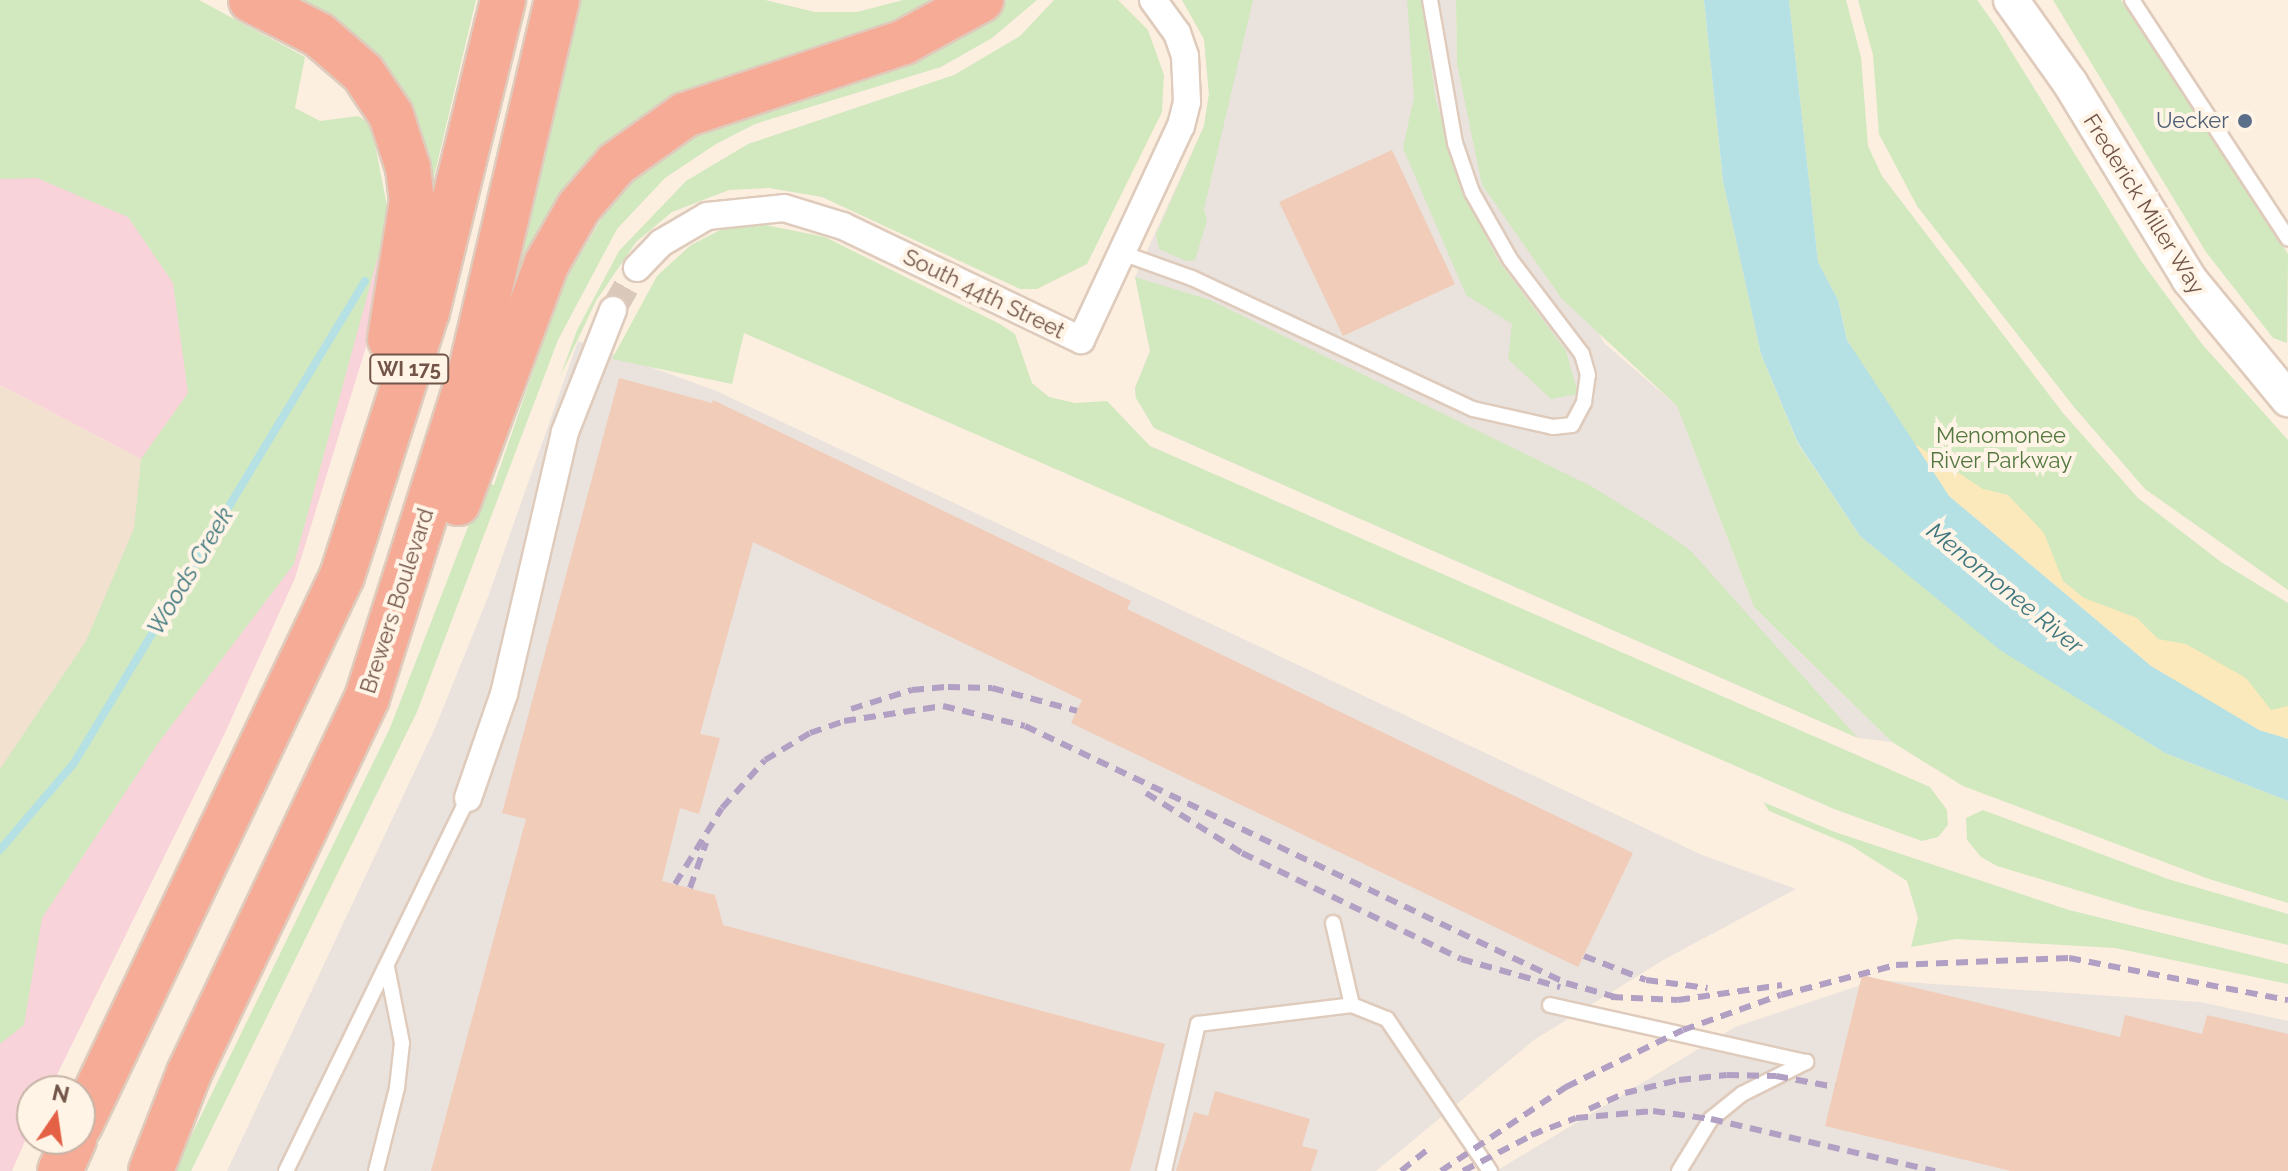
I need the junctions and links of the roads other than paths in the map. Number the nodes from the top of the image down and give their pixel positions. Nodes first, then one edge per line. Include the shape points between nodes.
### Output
1 (251, 0) edge
2 (503, 0) edge
3 (557, 0) edge
4 (981, 0) edge
5 (1153, 0) edge
6 (1430, 0) edge
7 (2011, 0) edge
8 (2132, 0) edge
9 (2288, 238) edge
10 (1122, 253) junction
11 (637, 268) tunnel mouth
12 (613, 310) tunnel mouth
13 (2282, 381) edge
14 (367, 698) junction
15 (273, 724) junction
16 (468, 798) joint
17 (1333, 923) dead end
18 (387, 967) junction
19 (1352, 1005) junction
20 (1550, 1005) dead end
21 (96, 1092) edge
22 (151, 1171) edge
23 (286, 1171) edge
24 (376, 1171) edge
25 (1164, 1171) edge
26 (1490, 1171) edge
27 (1679, 1171) edge

1 - 15 highway via 319,35 363,73 391,115 412,200 399,304 374,401
2 - 15 highway, WI 175 via 427,312 383,457 342,576
3 - 14 highway, Brewers Boulevard / WI 175 via 470,374
4 - 14 highway via 904,42 685,115 655,133 595,185 540,278 456,508
5 - 10 street, South 44th Street via 1177,33 1185,56 1187,102
6 - 10 lane via 1455,143 1472,192 1510,259 1582,354 1586,389 1572,425 1553,427 1473,409 1192,278
7 - 13 street, Frederick Miller Way via 2070,83 2160,237
8 - 9 lane
10 - 11 street, South 44th Street via 1081,340 843,226 784,208 707,216 661,243
12 - 16 street via 565,432 504,694
14 - 22 highway, Brewers Boulevard / WI 175 via 189,1073
15 - 21 highway, WI 175
16 - 18 lane
17 - 19 lane
18 - 23 lane
18 - 24 lane via 402,1043 397,1088
19 - 25 lane via 1198,1024
19 - 26 lane via 1387,1019
20 - 27 lane via 1806,1062 1742,1094 1711,1119

